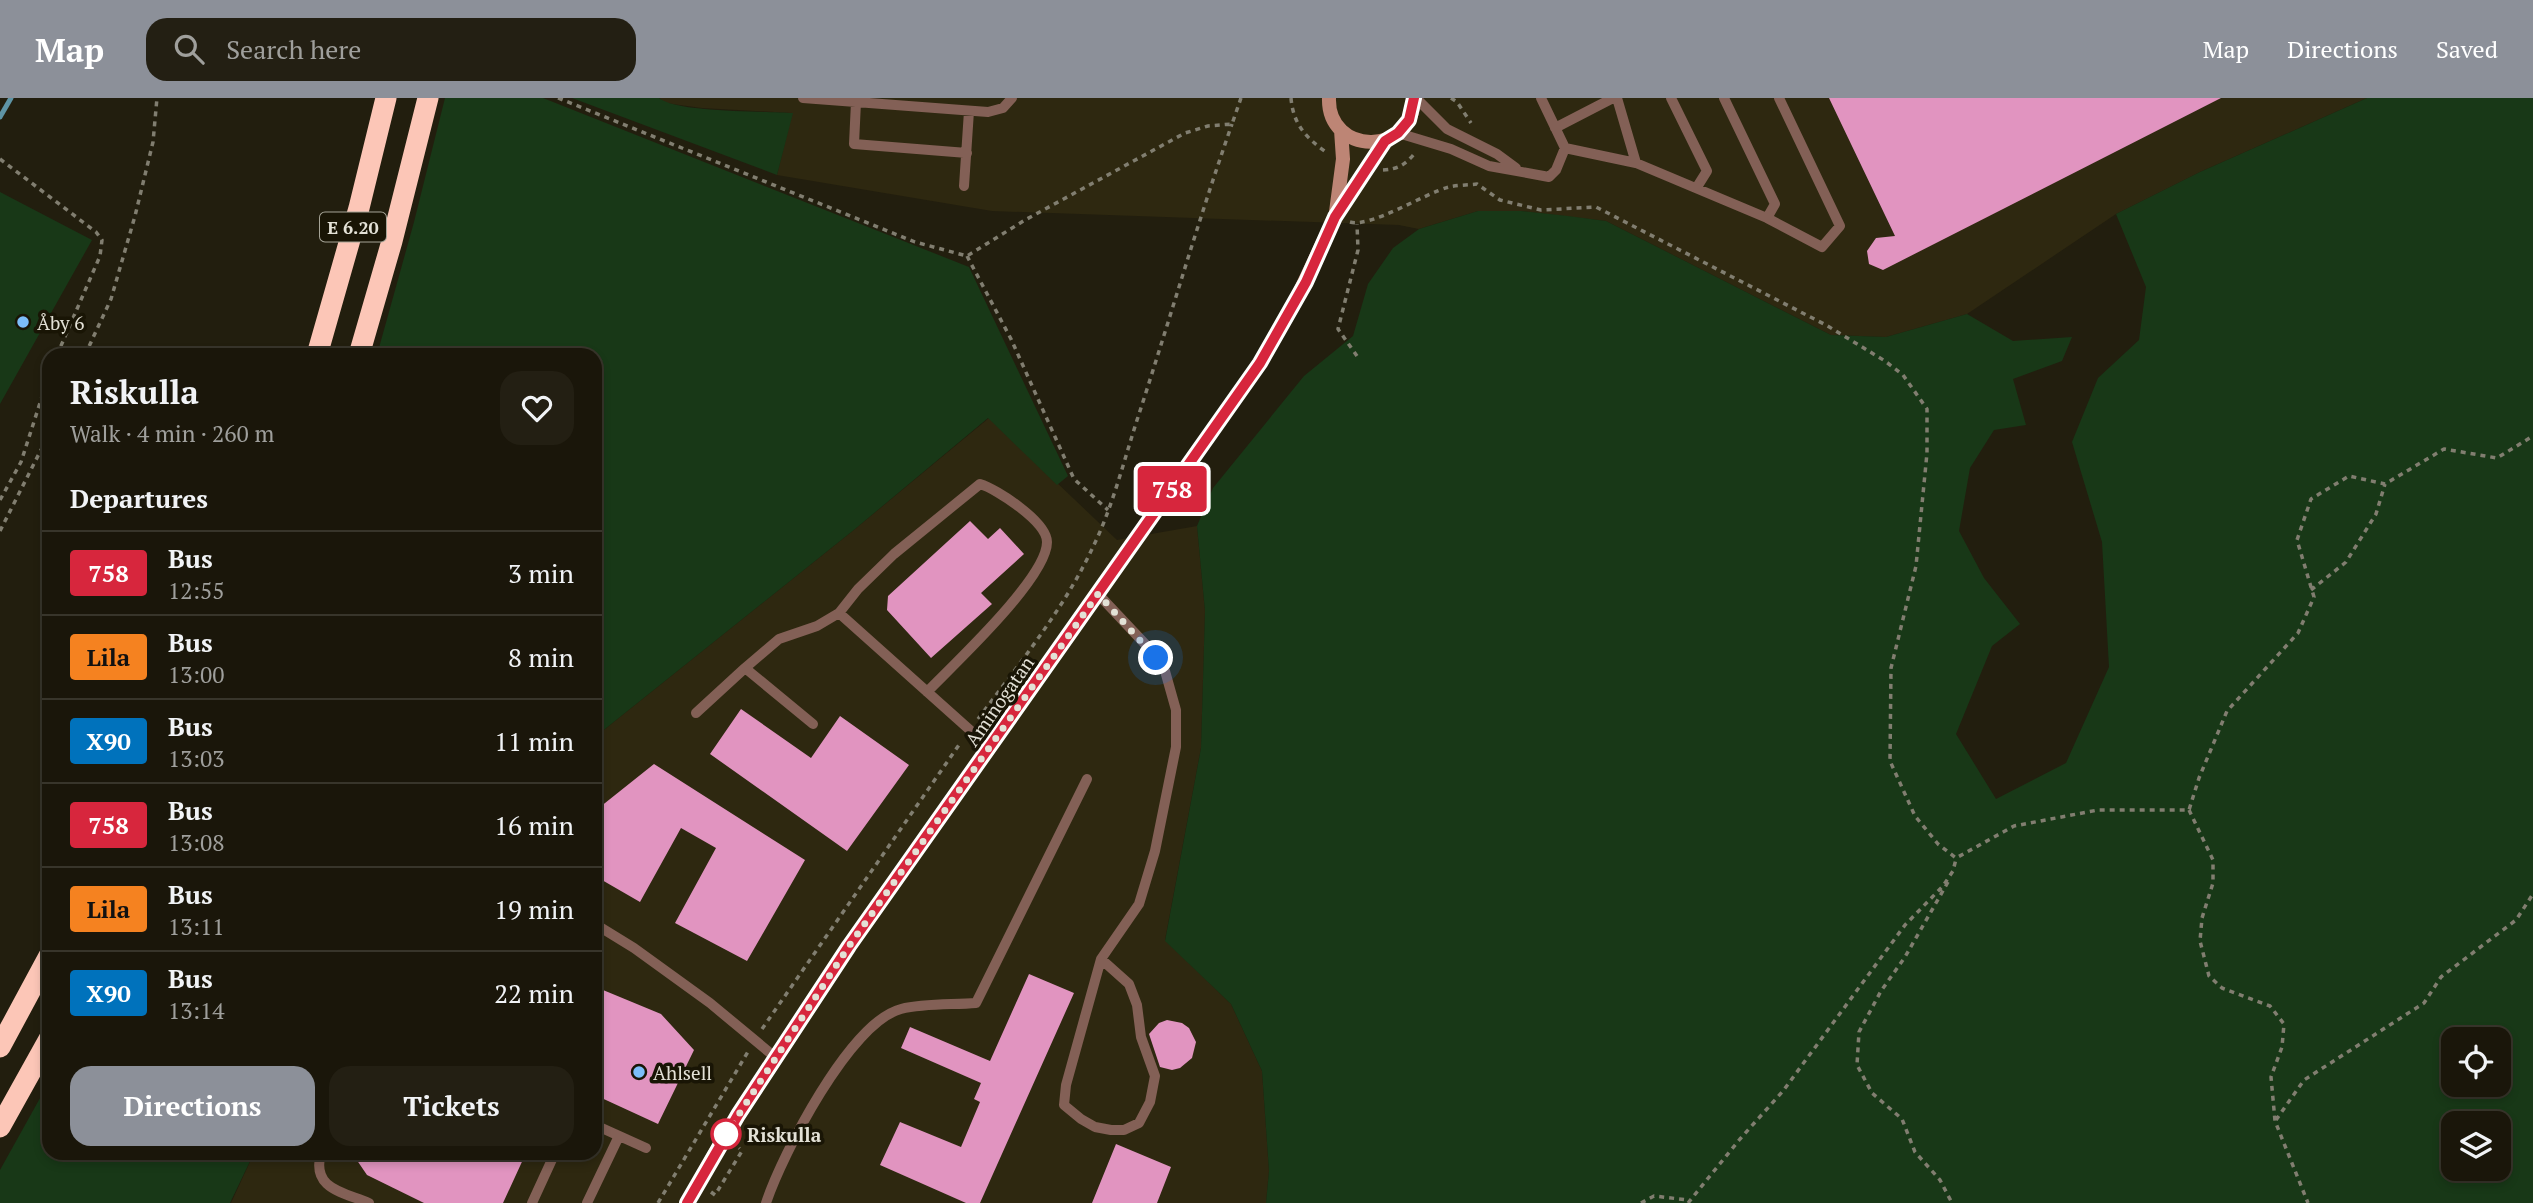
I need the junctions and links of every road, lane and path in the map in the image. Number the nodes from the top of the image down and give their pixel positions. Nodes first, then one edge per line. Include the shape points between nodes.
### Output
1 (157, 98) edge
2 (386, 98) edge
3 (428, 98) edge
4 (558, 98) edge
5 (803, 98) edge
6 (1012, 98) edge
7 (1241, 98) edge
8 (1329, 98) edge
9 (1415, 98) edge
10 (1541, 98) edge
11 (1615, 98) edge
12 (1671, 98) edge
13 (1724, 98) edge
14 (1779, 98) edge
15 (856, 102) junction
16 (912, 102) edge
17 (969, 111) junction
18 (1232, 124) junction
19 (1555, 128) junction
20 (1341, 130) junction
21 (1398, 133) junction
22 (1385, 141) junction
23 (1565, 148) junction
24 (967, 153) junction
25 (0, 159) edge
26 (1636, 163) junction
27 (1518, 170) junction
28 (964, 186) dead end
29 (1697, 187) junction
30 (1335, 217) junction
31 (1767, 219) junction
32 (1357, 224) junction
33 (967, 256) junction
34 (60, 348) edge
35 (88, 348) edge
36 (319, 348) edge
37 (361, 348) edge
38 (1357, 356) dead end
39 (42, 396) edge
40 (2533, 436) edge
41 (42, 448) edge
42 (2385, 484) junction
43 (0, 500) edge
44 (1108, 510) junction
45 (0, 531) edge
46 (2311, 590) junction
47 (1098, 594) junction
48 (839, 613) junction
49 (745, 668) junction
50 (927, 692) junction
51 (696, 713) dead end
52 (813, 724) dead end
53 (969, 731) junction
54 (990, 748) junction
55 (1087, 779) dead end
56 (2189, 810) junction
57 (1956, 858) junction
58 (1953, 871) junction
59 (2533, 894) edge
60 (602, 928) edge
61 (1101, 958) junction
62 (42, 970) edge
63 (754, 1041) junction
64 (0, 1047) edge
65 (42, 1052) edge
66 (775, 1057) junction
67 (2275, 1121) junction
68 (0, 1128) edge
69 (602, 1128) edge
70 (619, 1136) junction
71 (646, 1148) dead end
72 (319, 1160) edge
73 (552, 1160) edge
74 (1688, 1201) edge
75 (369, 1203) edge
76 (532, 1203) edge
77 (587, 1203) edge
78 (658, 1203) edge
79 (687, 1203) edge
80 (766, 1203) edge
81 (1641, 1203) edge
82 (1952, 1203) edge
83 (2308, 1203) edge

1 - 35 path via 153,142 135,216 111,299
2 - 36 highway, E 6.20
3 - 37 highway, E 6.20
4 - 33 path via 915,242
5 - 15 lane
6 - 17 lane via 1003,108
7 - 18 path
8 - 20 street, Aminogatan
9 - 21 street via 1409,120
9 - 27 lane via 1447,129
10 - 19 lane
11 - 19 lane
11 - 26 lane
12 - 29 lane via 1707,171
13 - 31 lane via 1775,204
14 - 31 lane via 1840,226 1822,247
15 - 16 lane
15 - 24 lane via 854,144
16 - 17 lane
17 - 24 lane
18 - 33 path via 1185,133
18 - 44 path
19 - 23 lane
20 - 22 street via 1366,142
20 - 30 street, Aminogatan via 1343,159
21 - 22 street, Aminogatan
21 - 27 lane via 1489,166
22 - 30 street, Aminogatan
23 - 26 lane
23 - 27 lane via 1549,177
24 - 28 lane
25 - 34 path via 102,240 100,256
26 - 29 lane
29 - 31 lane
30 - 32 path
30 - 47 street, Aminogatan via 1306,282 1260,363
32 - 38 path via 1359,250 1338,329
32 - 57 path via 1448,188 1477,184 1500,200 1541,210 1597,207 1826,325 1903,375 1927,410 1927,453 1916,566 1891,668 1890,761 1915,816
33 - 44 path via 1011,339 1074,479
39 - 43 path via 24,453
40 - 42 path via 2497,458 2444,449
41 - 45 path
42 - 46 path via 2376,514 2346,562
42 - 46 path via 2349,476 2311,499 2297,540
44 - 53 path via 1072,586
46 - 56 path via 2314,597 2298,633 2227,711
47 - 54 street, Aminogatan
47 - 61 lane via 1165,671 1176,710 1173,760 1139,904
48 - 49 lane via 779,639
48 - 50 lane
48 - 50 lane via 894,554 980,484 1030,516 1045,534 1042,559 1025,587
49 - 51 lane
49 - 52 lane
50 - 53 lane
53 - 54 lane
53 - 63 path
54 - 66 street, Aminogatan
55 - 80 lane via 976,1003 900,1009 872,1026 822,1091 792,1141
56 - 57 path via 2098,810 2014,826
56 - 67 path via 2213,860 2213,883 2200,941 2210,976 2222,988 2270,1006 2284,1024 2272,1077
57 - 58 path
58 - 74 path via 1905,925 1783,1091
58 - 82 path via 1859,1032 1857,1065 1872,1093 1902,1119 1915,1152 1940,1180
59 - 67 path via 2516,920 2441,977 2424,1003 2304,1080
60 - 63 lane via 699,995
61 - 61 lane via 1064,1105 1095,1127 1124,1130 1139,1123 1150,1102 1155,1076 1129,984
62 - 64 highway
63 - 66 lane
63 - 78 path
65 - 68 highway
66 - 79 street, Aminogatan
67 - 83 path
69 - 70 lane
70 - 71 lane
70 - 77 lane
72 - 75 lane via 320,1177 328,1186
73 - 76 lane
74 - 81 path via 1654,1196

